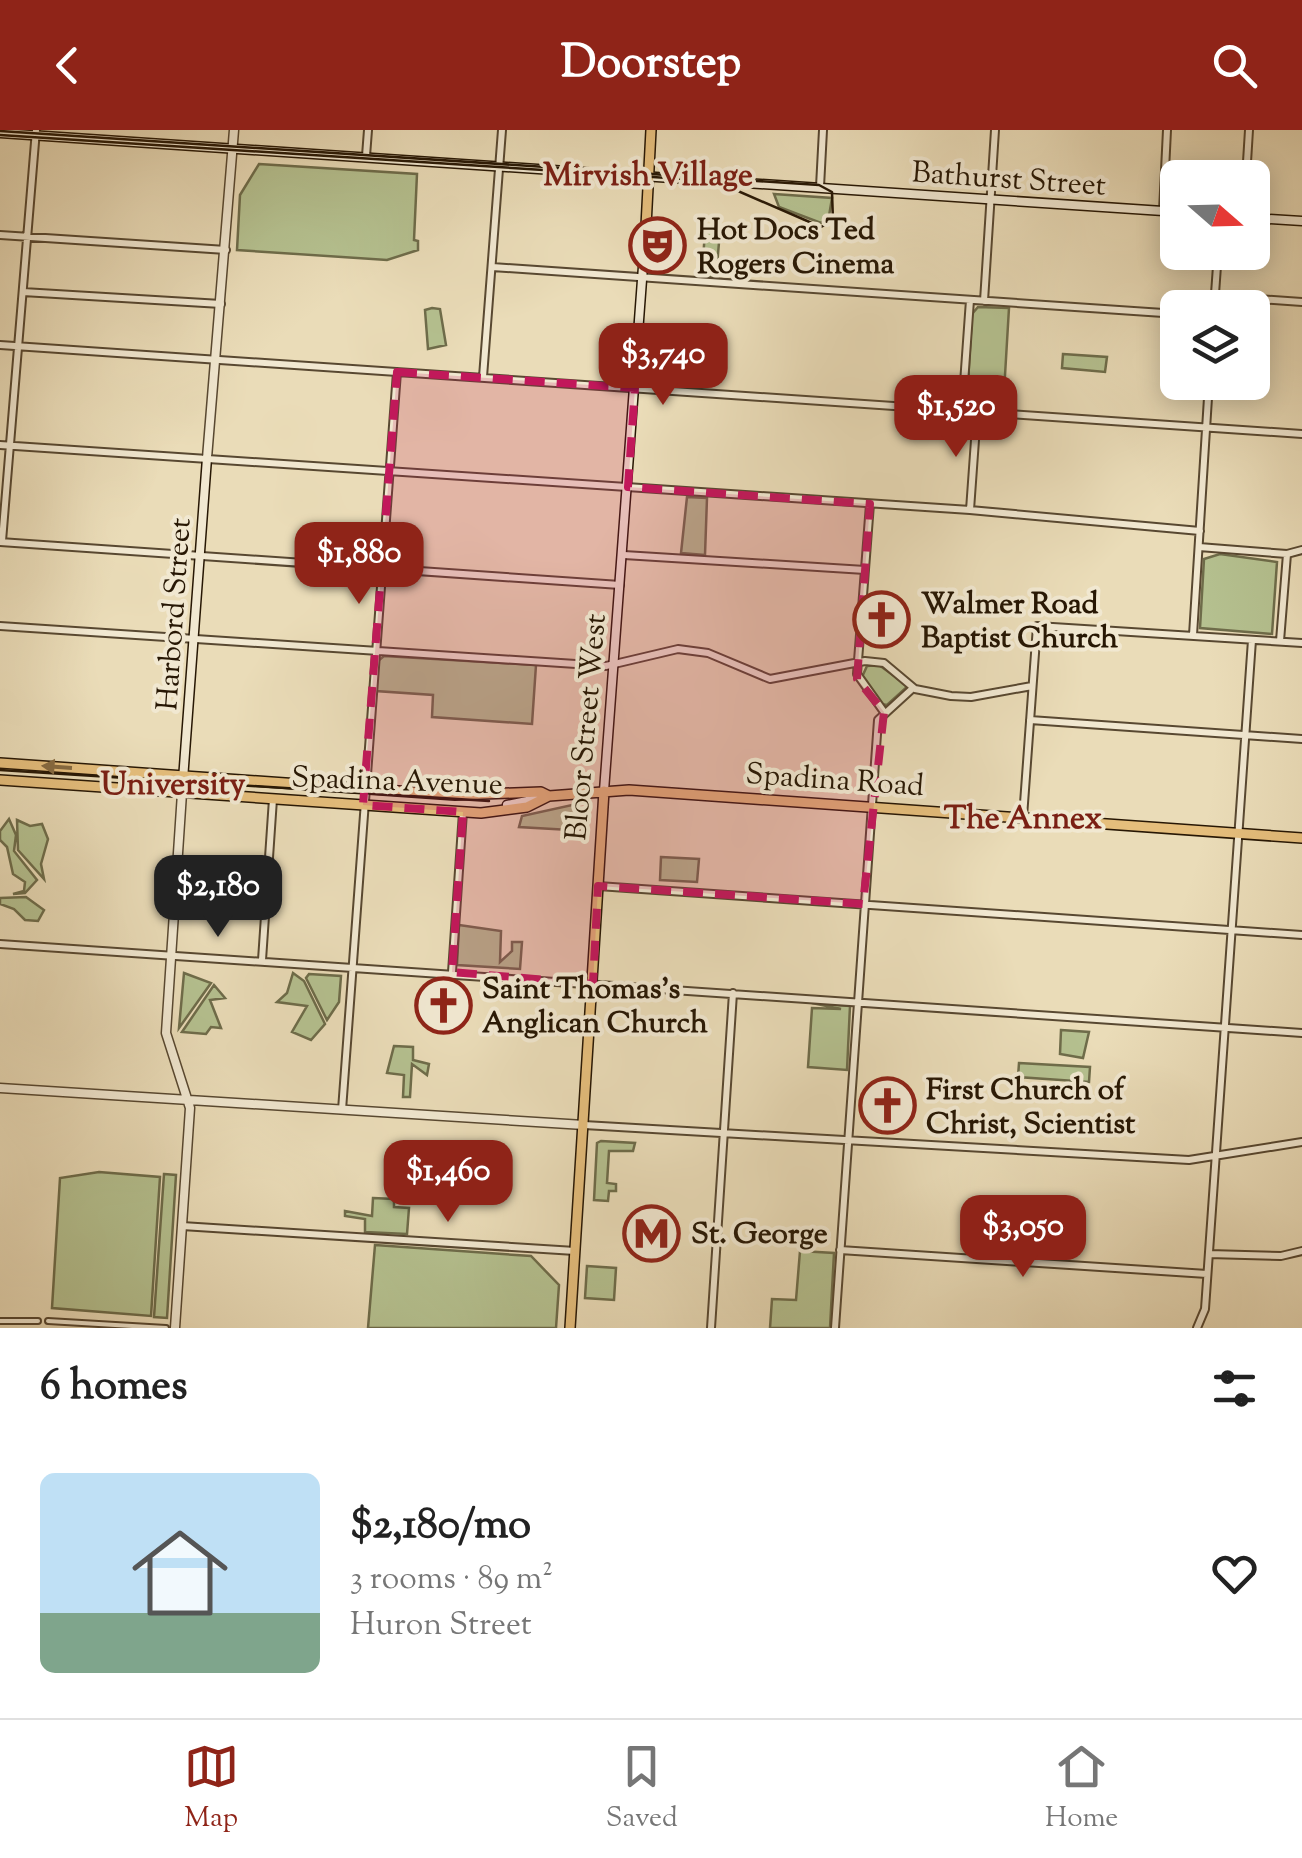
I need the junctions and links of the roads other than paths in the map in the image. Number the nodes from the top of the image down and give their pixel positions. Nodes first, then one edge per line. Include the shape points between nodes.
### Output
1 (234, 130) edge
2 (368, 130) edge
3 (502, 130) edge
4 (651, 130) edge
5 (823, 130) edge
6 (995, 130) edge
7 (1167, 130) edge
8 (1249, 130) edge
9 (0, 133) edge
10 (36, 133) edge
11 (233, 148) junction
12 (366, 156) junction
13 (1165, 160) edge
14 (1247, 160) edge
15 (499, 165) junction
16 (648, 174) junction
17 (820, 187) junction
18 (991, 199) junction
19 (1160, 211) edge
20 (1270, 219) edge
21 (1302, 221) edge
22 (646, 226) joint
23 (0, 236) edge
24 (28, 237) junction
25 (226, 250) junction
26 (492, 267) junction
27 (642, 277) junction
28 (23, 292) junction
29 (970, 300) junction
30 (1270, 300) edge
31 (984, 301) junction
32 (1302, 302) edge
33 (222, 304) junction
34 (1160, 313) edge
35 (0, 346) edge
36 (19, 347) junction
37 (217, 360) junction
38 (398, 372) junction
39 (484, 378) junction
40 (635, 388) junction
41 (1208, 400) edge
42 (962, 411) junction
43 (977, 412) junction
44 (1206, 428) junction
45 (1302, 434) edge
46 (0, 445) edge
47 (10, 446) junction
48 (207, 458) junction
49 (390, 472) junction
50 (628, 488) junction
51 (870, 504) junction
52 (970, 510) junction
53 (1200, 531) junction
54 (1, 542) edge
55 (1199, 547) junction
56 (1302, 550) edge
57 (1287, 554) junction
58 (624, 555) junction
59 (199, 558) junction
60 (381, 570) junction
61 (865, 570) junction
62 (622, 585) junction
63 (0, 626) edge
64 (1192, 635) junction
65 (194, 638) junction
66 (1252, 640) junction
67 (1280, 641) junction
68 (1302, 643) edge
69 (374, 650) junction
70 (858, 662) junction
71 (614, 663) junction
72 (1032, 686) junction
73 (913, 688) junction
74 (884, 712) junction
75 (1030, 720) junction
76 (1245, 735) junction
77 (1302, 739) edge
78 (0, 763) edge
79 (184, 776) junction
80 (0, 780) edge
81 (365, 788) junction
82 (604, 791) junction
83 (182, 793) junction
84 (549, 796) junction
85 (274, 799) junction
86 (507, 803) junction
87 (364, 805) junction
88 (872, 806) junction
89 (463, 812) junction
90 (1023, 817) junction
91 (1239, 834) junction
92 (1302, 838) edge
93 (598, 886) junction
94 (863, 904) junction
95 (1233, 930) junction
96 (1302, 935) edge
97 (0, 944) edge
98 (170, 956) junction
99 (262, 960) junction
100 (352, 967) junction
101 (452, 972) junction
102 (592, 984) junction
103 (733, 994) junction
104 (856, 1002) junction
105 (1225, 1028) junction
106 (1302, 1034) edge
107 (0, 1088) edge
108 (187, 1098) junction
109 (342, 1110) junction
110 (584, 1124) junction
111 (724, 1134) junction
112 (847, 1141) junction
113 (1302, 1142) edge
114 (1217, 1157) junction
115 (182, 1226) junction
116 (840, 1250) junction
117 (575, 1251) junction
118 (1302, 1252) edge
119 (1209, 1254) junction
120 (1207, 1274) junction
121 (38, 1320) dead end
122 (50, 1321) dead end
123 (0, 1322) edge
124 (20, 1326) edge
125 (166, 1328) edge
126 (176, 1328) edge
127 (572, 1328) edge
128 (711, 1328) edge
129 (835, 1328) edge
130 (1198, 1328) edge

1 - 11 main road, Harbord Street
2 - 12 street
3 - 15 street
4 - 16 main road, Bloor Street West
5 - 17 street
6 - 18 street
7 - 13 street
8 - 14 street
9 - 10 main road, Bathurst Street
10 - 11 main road, Bathurst Street
10 - 24 street
11 - 12 main road, Bathurst Street
11 - 25 main road, Harbord Street
12 - 15 main road, Bathurst Street
15 - 16 main road, Bathurst Street
15 - 26 street
16 - 17 main road, Bathurst Street
16 - 22 main road, Bloor Street West
17 - 18 main road, Bathurst Street
18 - 19 main road, Bathurst Street
18 - 31 street
20 - 21 main road
22 - 27 main road, Bloor Street West
23 - 24 street
24 - 25 street
24 - 28 street
25 - 33 main road, Harbord Street
26 - 27 street
26 - 39 street
27 - 29 street
27 - 40 main road, Bloor Street West
28 - 33 street
28 - 36 street
29 - 31 street
29 - 42 street
30 - 32 street
31 - 34 street
33 - 37 main road, Harbord Street
35 - 36 street
36 - 37 street
36 - 47 street
37 - 38 street
37 - 48 main road, Harbord Street
38 - 39 street
38 - 49 street
39 - 40 street
40 - 42 street
40 - 50 main road, Bloor Street West
41 - 44 street
42 - 43 street
43 - 44 street
43 - 52 street
44 - 45 street
44 - 53 street
46 - 47 street
47 - 48 street
47 - 54 street
48 - 49 street
48 - 59 main road, Harbord Street
49 - 50 street
49 - 60 street
50 - 51 street
50 - 58 main road, Bloor Street West
51 - 52 street
51 - 61 street
52 - 53 street
53 - 55 street
54 - 59 street
55 - 57 street
55 - 64 street
56 - 57 street
57 - 67 street
58 - 61 street
58 - 62 main road, Bloor Street West
59 - 60 street
59 - 65 main road, Harbord Street
60 - 62 street
60 - 69 street
61 - 70 street
62 - 71 main road, Bloor Street West
63 - 65 street
64 - 66 street
64 - 72 street via 1040,625 1034,630
65 - 69 street
65 - 79 main road, Harbord Street
66 - 67 street
66 - 76 street
67 - 68 street
69 - 71 street
69 - 81 street
70 - 71 street via 779,678 690,650
70 - 73 street via 884,664
70 - 74 street via 859,682
71 - 82 main road, Bloor Street West
72 - 73 street via 971,698
72 - 75 street
73 - 74 street
74 - 88 street
75 - 76 street
75 - 90 street
76 - 77 street
76 - 91 street
79 -> 78 main road, Spadina Avenue
79 - 81 main road, Spadina Avenue
79 - 83 main road, Harbord Street
80 - 83 main road, Spadina Avenue
81 - 86 main road, Spadina Avenue
81 - 87 street
82 - 84 main road, Spadina Avenue
82 - 88 main road, Spadina Road
82 - 93 main road, Bloor Street West
83 - 85 main road, Spadina Avenue
83 - 98 main road, Harbord Street
84 - 86 main road, Spadina Avenue via 541,792
84 - 86 main road, Spadina Avenue via 542,804
85 - 87 main road, Spadina Avenue
85 - 99 street
86 - 89 main road, Spadina Avenue
87 - 89 main road, Spadina Avenue
87 - 100 street
88 - 90 main road, Spadina Road
88 - 94 street
89 - 101 street
90 - 91 main road, Spadina Road
91 - 92 main road, Spadina Road
91 - 95 street
93 - 94 street
93 - 102 main road, Bloor Street West
94 - 95 street
94 - 104 street
95 - 96 street
95 - 105 street
97 - 98 street
98 - 99 street
98 - 108 main road, Harbord Street via 166,1040
99 - 100 street
100 - 101 street
100 - 109 street
101 - 102 street
102 - 103 street
102 - 110 main road, Bloor Street West
103 - 104 street
103 - 111 street
104 - 105 street
104 - 112 street
105 - 106 street
105 - 114 street
107 - 108 main road
108 - 109 main road
108 - 115 main road, Harbord Street
109 - 110 main road
110 - 111 street
110 - 117 main road, Bloor Street West
111 - 112 street
111 - 128 street
112 - 114 street
112 - 116 street
113 - 114 street
114 - 119 street
115 - 117 street
115 - 126 main road, Harbord Street
116 - 120 street
116 - 129 street
117 - 127 main road, Bloor Street West
118 - 119 street
119 - 120 street
120 - 130 street
121 - 124 street
122 - 125 street
123 - 124 street

